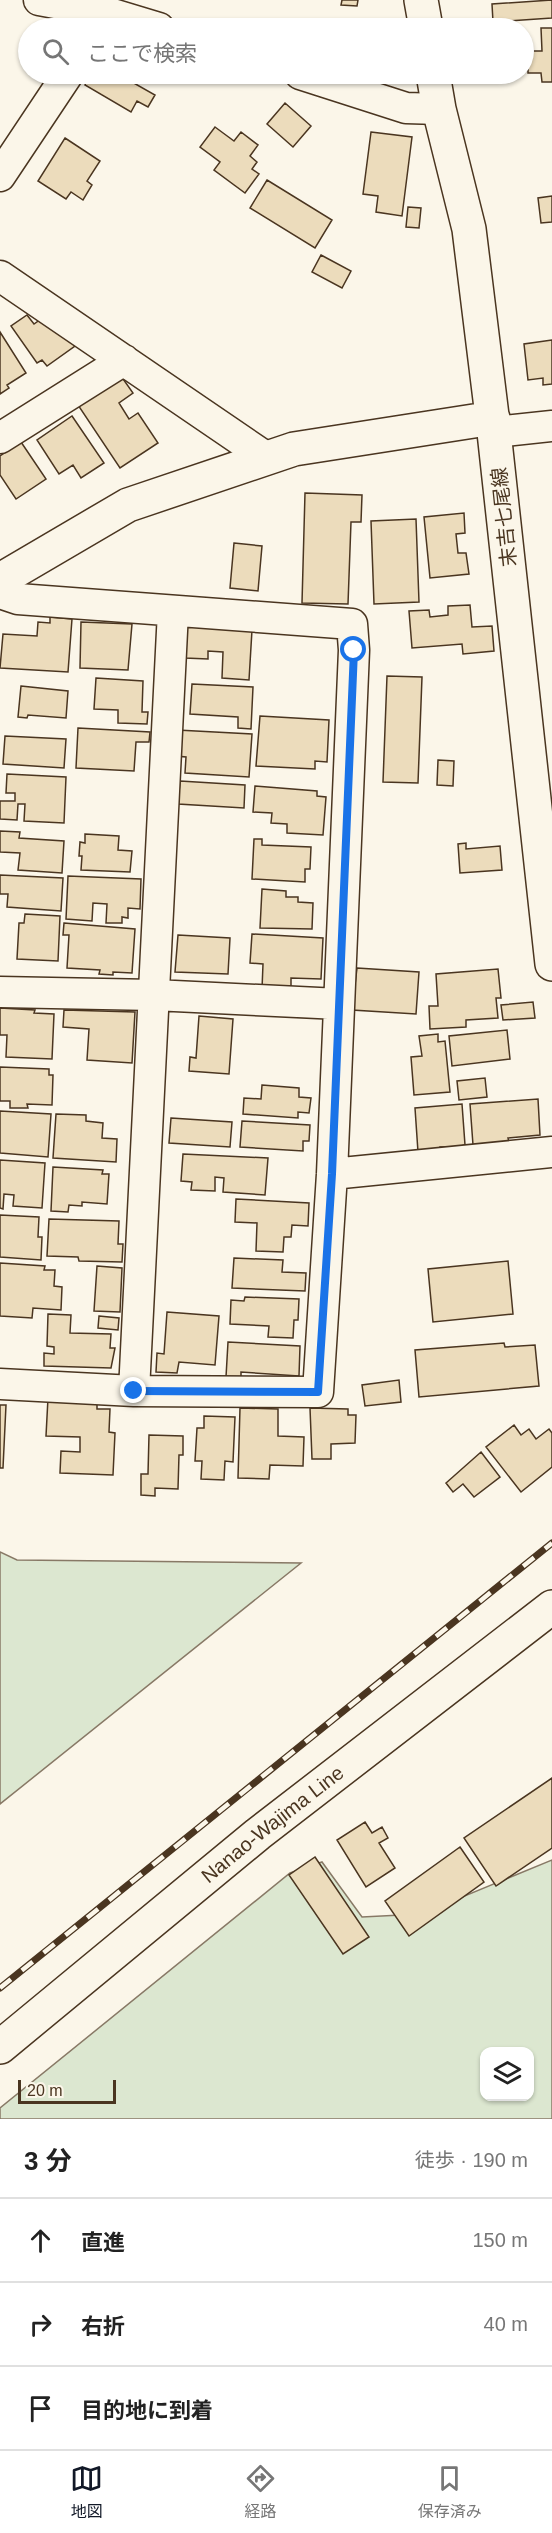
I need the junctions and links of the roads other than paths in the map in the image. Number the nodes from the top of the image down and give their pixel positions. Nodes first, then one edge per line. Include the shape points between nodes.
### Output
1 (39, 0) edge
2 (421, 0) edge
3 (126, 18) edge
4 (424, 18) edge
5 (61, 84) edge
6 (331, 84) edge
7 (436, 84) edge
8 (440, 109) junction
9 (0, 176) edge
10 (0, 276) edge
11 (124, 360) junction
12 (494, 425) junction
13 (552, 426) edge
14 (0, 438) edge
15 (267, 458) junction
16 (0, 580) edge
17 (0, 593) edge
18 (172, 611) junction
19 (552, 964) edge
20 (0, 992) edge
21 (154, 995) junction
22 (339, 1004) junction
23 (552, 1152) edge
24 (332, 1174) junction
25 (0, 1384) edge
26 (134, 1391) junction
27 (552, 1607) edge
28 (0, 2048) edge

1 - 3 street
2 - 4 main road
5 - 9 street
6 - 8 street via 406,108
7 - 8 main road, 末吉七尾線
8 - 12 main road, 末吉七尾線 via 469,229
10 - 11 street
11 - 14 street
11 - 15 street
12 - 13 street
12 - 15 main road via 294,449
12 - 19 main road, 末吉七尾線
15 - 16 main road via 128,505
17 - 18 street via 18,599
18 - 21 street
18 - 22 street via 351,624 354,650
20 - 21 street
21 - 22 street
21 - 26 street
22 - 24 street
23 - 24 street
24 - 26 street via 318,1392
25 - 26 street
27 - 28 main road, Nanao-Wajima Line via 258,1834

